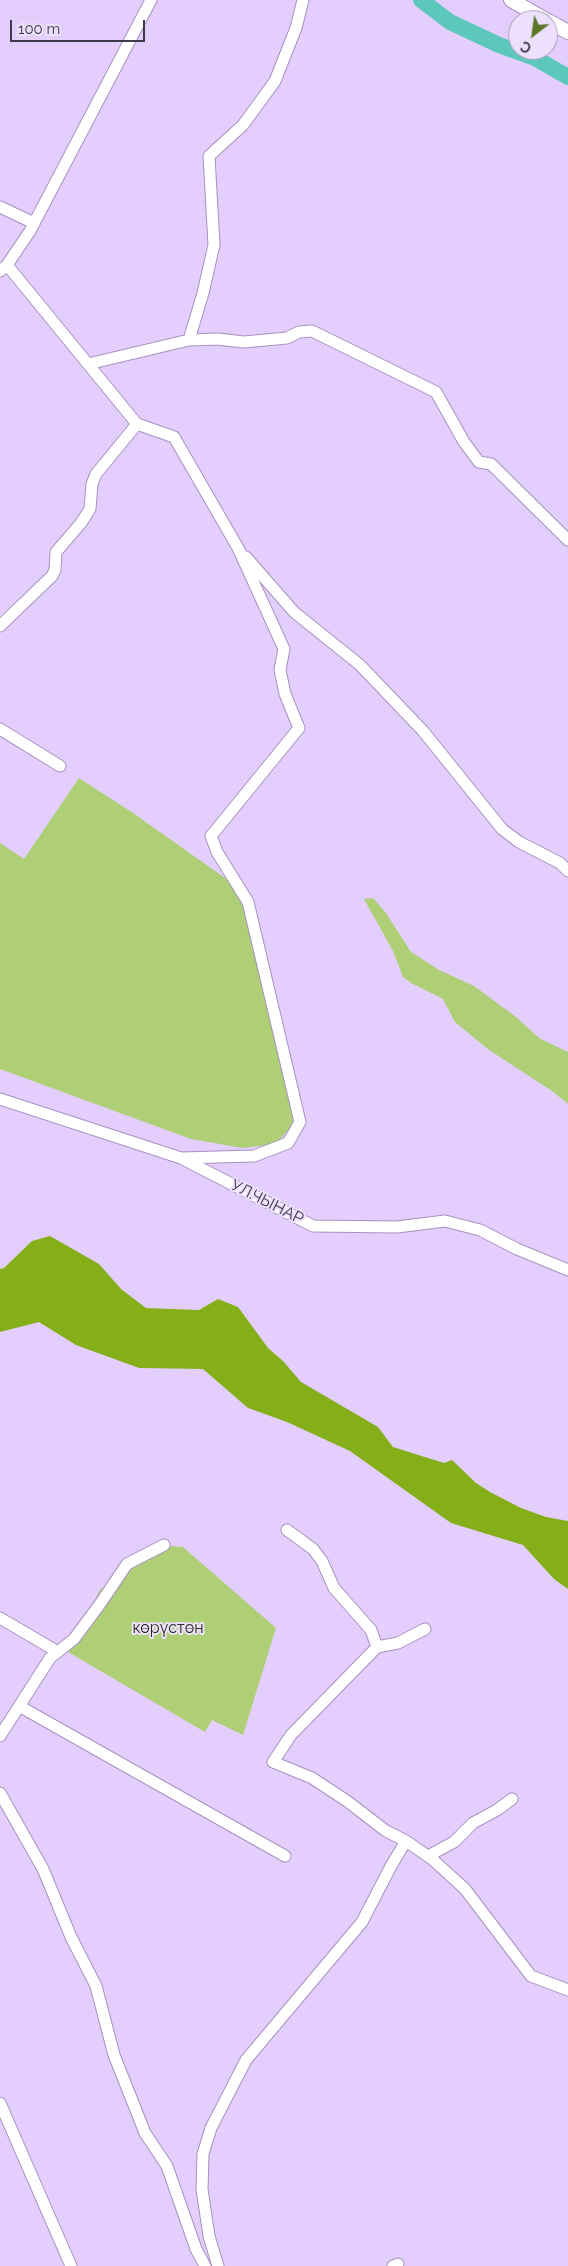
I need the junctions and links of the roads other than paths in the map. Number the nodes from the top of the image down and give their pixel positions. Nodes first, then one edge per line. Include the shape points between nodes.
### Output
1 (151, 0) edge
2 (304, 0) edge
3 (511, 0) edge
4 (529, 10) edge
5 (0, 207) edge
6 (34, 223) junction
7 (4, 268) edge
8 (189, 340) junction
9 (88, 364) junction
10 (137, 424) junction
11 (568, 540) edge
12 (238, 548) junction
13 (0, 626) edge
14 (0, 729) edge
15 (60, 766) dead end
16 (568, 870) edge
17 (0, 1099) edge
18 (181, 1158) junction
19 (568, 1270) edge
20 (287, 1530) dead end
21 (164, 1545) dead end
22 (0, 1618) edge
23 (425, 1629) dead end
24 (376, 1648) junction
25 (58, 1652) junction
26 (19, 1706) junction
27 (0, 1736) edge
28 (0, 1793) edge
29 (512, 1799) dead end
30 (406, 1841) junction
31 (285, 1856) dead end
32 (428, 1856) junction
33 (568, 1990) edge
34 (0, 2103) edge
35 (71, 2266) edge
36 (205, 2266) edge
37 (218, 2266) edge

1 - 6 street
2 - 8 street via 274,81 243,125 209,156 214,245
3 - 4 main road
5 - 6 street
6 - 7 street
7 - 9 street
8 - 9 street
8 - 11 street via 244,342 312,332 436,392 479,462 491,464
9 - 10 street
10 - 12 street via 174,438
10 - 13 street via 96,474 90,509 56,552 52,576
12 - 16 street via 294,612 360,665 423,731 502,829 519,842 560,862
12 - 18 street via 284,649 280,670 285,694 300,728 211,836 216,852 248,902 300,1122 288,1144 254,1156
14 - 15 street
17 - 18 street, УЛ.ЧЫНАР
18 - 19 street, УЛ.ЧЫНАР via 313,1226 397,1227 445,1221 480,1230
20 - 24 street via 314,1549 334,1588 371,1630
21 - 25 street via 127,1564 74,1638
22 - 25 street
23 - 24 street via 398,1643
24 - 30 street via 291,1735 273,1762 312,1778 386,1831
25 - 26 street via 50,1658
26 - 27 street
26 - 31 street
28 - 36 street via 43,1868 71,1937 96,1986 114,2055 145,2133 167,2166
29 - 32 street via 473,1823 454,1842
30 - 32 street
30 - 37 street via 362,1922 246,2060 211,2128 203,2154 202,2190 209,2236
32 - 33 street via 465,1889 531,1976
34 - 35 street

